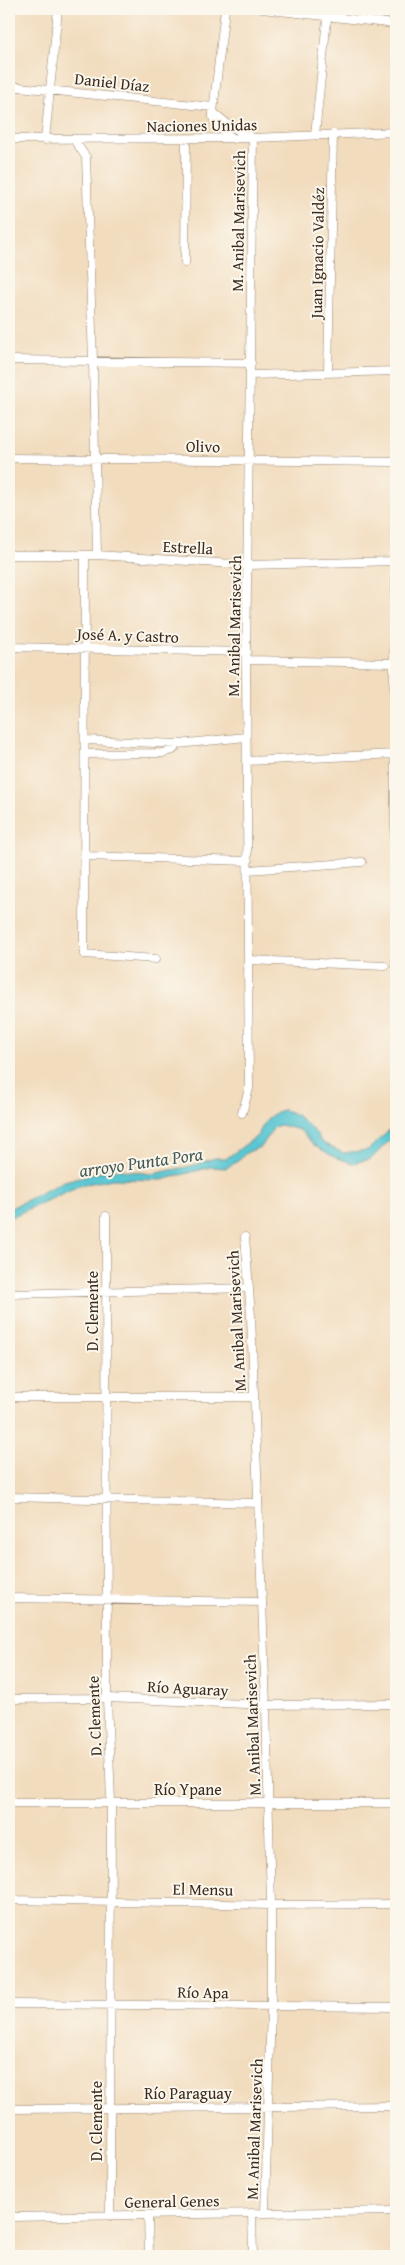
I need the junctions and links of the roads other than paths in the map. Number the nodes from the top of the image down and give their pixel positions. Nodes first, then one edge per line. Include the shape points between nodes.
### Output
1 (58, 9) edge
2 (225, 9) edge
3 (262, 9) edge
4 (327, 13) edge
5 (396, 24) edge
6 (9, 86) edge
7 (50, 90) junction
8 (213, 109) junction
9 (396, 132) edge
10 (315, 134) junction
11 (333, 134) junction
12 (254, 138) junction
13 (9, 139) edge
14 (186, 139) junction
15 (234, 139) junction
16 (45, 140) junction
17 (74, 140) junction
18 (185, 263) dead end
19 (9, 360) edge
20 (94, 360) junction
21 (250, 363) junction
22 (396, 371) edge
23 (328, 373) junction
24 (251, 375) junction
25 (9, 458) edge
26 (96, 458) junction
27 (249, 461) junction
28 (396, 462) edge
29 (9, 556) edge
30 (85, 556) junction
31 (97, 556) junction
32 (396, 562) edge
33 (249, 564) junction
34 (396, 590) edge
35 (9, 647) edge
36 (85, 648) junction
37 (246, 656) junction
38 (394, 663) junction
39 (246, 738) junction
40 (86, 740) junction
41 (178, 744) junction
42 (85, 754) junction
43 (396, 754) edge
44 (246, 760) junction
45 (84, 856) junction
46 (248, 861) junction
47 (362, 862) dead end
48 (248, 870) junction
49 (156, 959) dead end
50 (249, 960) junction
51 (385, 966) dead end
52 (396, 966) edge
53 (242, 1113) dead end
54 (106, 1216) dead end
55 (245, 1236) dead end
56 (249, 1288) junction
57 (106, 1292) junction
58 (9, 1294) edge
59 (9, 1397) edge
60 (106, 1397) junction
61 (254, 1397) junction
62 (9, 1497) edge
63 (106, 1499) junction
64 (258, 1502) junction
65 (9, 1598) edge
66 (107, 1599) junction
67 (262, 1602) junction
68 (107, 1698) junction
69 (9, 1699) edge
70 (396, 1704) edge
71 (266, 1705) junction
72 (111, 1802) junction
73 (9, 1803) edge
74 (269, 1803) junction
75 (396, 1803) edge
76 (9, 1900) edge
77 (110, 1901) junction
78 (396, 1904) edge
79 (271, 1905) junction
80 (9, 2004) edge
81 (110, 2004) junction
82 (271, 2007) junction
83 (396, 2007) edge
84 (396, 2106) edge
85 (110, 2107) junction
86 (268, 2108) junction
87 (9, 2109) edge
88 (396, 2210) edge
89 (252, 2213) junction
90 (265, 2213) junction
91 (148, 2215) junction
92 (110, 2216) junction
93 (9, 2217) edge
94 (149, 2256) edge
95 (253, 2256) edge

1 - 7 street
2 - 8 street
3 - 4 street
4 - 5 street
4 - 10 street
6 - 7 street, Daniel Díaz
7 - 8 street, Daniel Díaz
7 - 16 street
8 - 12 street via 230,126
8 - 15 street via 214,123
9 - 11 street, Naciones Unidas
10 - 11 street, Naciones Unidas
10 - 12 street, Naciones Unidas
11 - 23 street, Juan Ignacio Valdéz
12 - 15 street, Naciones Unidas
12 - 21 street, M. Anibal Marisevich
13 - 16 street, Naciones Unidas
14 - 15 street, Naciones Unidas
14 - 17 street, Naciones Unidas
14 - 18 street
16 - 17 street, Naciones Unidas
17 - 20 street via 86,157
19 - 20 street
20 - 21 street
20 - 26 street
21 - 24 street, M. Anibal Marisevich
22 - 23 street
23 - 24 street
24 - 27 street, M. Anibal Marisevich
25 - 26 street, Olivo
26 - 27 street, Olivo
26 - 31 street
27 - 28 street, Olivo
27 - 33 street, M. Anibal Marisevich
29 - 30 street, Estrella
30 - 31 street, Estrella
30 - 36 street
31 - 33 street, Estrella
32 - 33 street, Estrella
32 - 34 street
33 - 37 street, M. Anibal Marisevich
34 - 38 street
35 - 36 street, José A. y Castro
36 - 37 street, José A. y Castro
36 - 40 street
37 - 38 street, José A. y Castro
37 - 39 street, M. Anibal Marisevich
38 - 43 street
39 - 41 street
39 - 44 street, M. Anibal Marisevich
40 - 41 street
40 - 42 street
41 - 42 street via 173,750 163,753
42 - 45 street
43 - 44 street
43 - 52 street
44 - 46 street, M. Anibal Marisevich
45 - 46 street
45 - 49 street via 84,954
46 - 48 street, M. Anibal Marisevich
47 - 48 street
48 - 50 street, M. Anibal Marisevich
50 - 51 street
50 - 53 street, M. Anibal Marisevich via 249,1089
54 - 57 street, D. Clemente
55 - 56 street, M. Anibal Marisevich
56 - 57 street
56 - 61 street, M. Anibal Marisevich
57 - 58 street
57 - 60 street, D. Clemente
59 - 60 street
60 - 61 street
60 - 63 street, D. Clemente
61 - 64 street, M. Anibal Marisevich
62 - 63 street
63 - 64 street
63 - 66 street, D. Clemente
64 - 67 street, M. Anibal Marisevich
65 - 66 street
66 - 67 street
66 - 68 street, D. Clemente
67 - 71 street, M. Anibal Marisevich
68 - 69 street, Río Aguaray
68 - 71 street, Río Aguaray
68 - 72 street, D. Clemente
70 - 71 street, Río Aguaray
71 - 74 street, M. Anibal Marisevich
72 - 73 street, Río Ypane
72 - 74 street, Río Ypane
72 - 77 street, D. Clemente
74 - 75 street, Río Ypane
74 - 79 street, M. Anibal Marisevich
76 - 77 street, El Mensu
77 - 79 street, El Mensu
77 - 81 street, D. Clemente
78 - 79 street, El Mensu
79 - 82 street, M. Anibal Marisevich
80 - 81 street, Río Apa
81 - 82 street, Río Apa
81 - 85 street, D. Clemente
82 - 83 street, Río Apa
82 - 86 street, M. Anibal Marisevich
84 - 86 street, Río Paraguay
85 - 86 street, Río Paraguay
85 - 87 street, Río Paraguay
85 - 92 street, D. Clemente
86 - 90 street, M. Anibal Marisevich
88 - 90 street, General Genes
89 - 90 street, General Genes
89 - 91 street, General Genes
89 - 95 street
91 - 92 street, General Genes
91 - 94 street
92 - 93 street, General Genes

